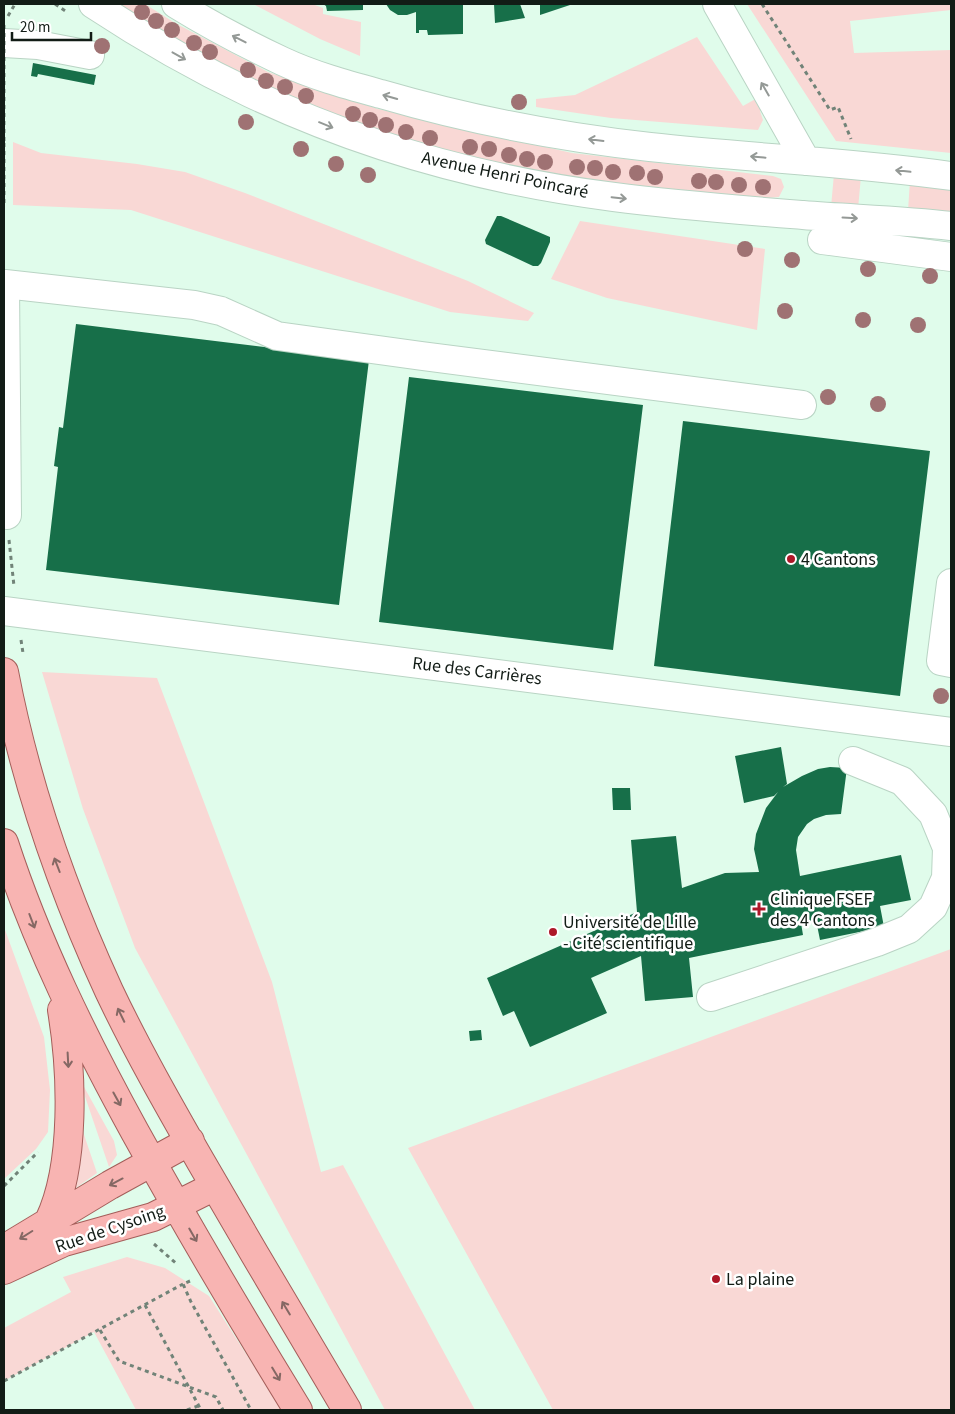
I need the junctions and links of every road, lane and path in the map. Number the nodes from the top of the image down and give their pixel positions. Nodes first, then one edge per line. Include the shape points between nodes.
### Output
1 (15, 4) edge
2 (93, 4) edge
3 (176, 4) edge
4 (717, 4) edge
5 (762, 4) edge
6 (12, 9) dead end
7 (4, 33) edge
8 (90, 55) dead end
9 (4, 141) edge
10 (853, 143) dead end
11 (806, 162) junction
12 (951, 176) edge
13 (4, 203) edge
14 (951, 226) edge
15 (822, 240) dead end
16 (951, 257) edge
17 (802, 405) dead end
18 (8, 516) joint
19 (951, 584) edge
20 (11, 612) edge
21 (951, 663) edge
22 (14, 664) edge
23 (951, 732) edge
24 (853, 761) dead end
25 (4, 842) edge
26 (949, 847) edge
27 (56, 977) junction
28 (711, 997) dead end
29 (190, 1141) junction
30 (151, 1162) junction
31 (215, 1186) junction
32 (176, 1205) junction
33 (49, 1221) junction
34 (149, 1244) dead end
35 (4, 1248) edge
36 (179, 1266) dead end
37 (4, 1270) edge
38 (190, 1280) dead end
39 (183, 1284) junction
40 (145, 1305) junction
41 (100, 1330) junction
42 (4, 1381) edge
43 (186, 1384) junction
44 (198, 1406) junction
45 (188, 1410) edge
46 (201, 1410) edge
47 (223, 1410) edge
48 (251, 1410) edge
49 (298, 1410) edge
50 (347, 1410) edge

1 - 6 path
2 -> 14 street, Avenue Henri Poincaré via 166,49 250,94 353,136 450,166 616,198
11 -> 3 street via 573,138 437,110 283,62
11 -> 4 street
5 - 10 path via 830,110 838,106
7 - 8 street via 38,45
7 - 9 path, bridge
9 - 13 path
12 -> 11 street
15 - 16 street
17 - 18 street via 277,336 221,311 194,305 5,284
18 - 20 path
19 - 21 street via 941,661
20 - 22 path
20 - 23 street, Rue des Carrières
29 -> 22 main road via 127,1028 79,923 38,809 17,732
24 - 26 street via 902,781 933,814
25 -> 27 main road
26 - 28 street via 946,878 933,907 909,929
27 -> 30 main road via 99,1067
27 -> 33 main road via 67,1042 68,1129 64,1177
29 - 30 main road, Rue de Cysoing
29 - 31 main road
30 - 32 main road
30 -> 33 main road, Rue de Cysoing
31 - 32 main road, Rue de Cysoing
50 -> 31 main road
32 - 37 main road, Rue de Cysoing via 143,1221 64,1242
32 -> 49 main road
33 -> 35 main road, Rue de Cysoing
34 - 36 path via 154,1244
38 - 39 path
39 - 40 path
39 - 48 path
40 - 41 path
40 - 43 path
41 - 42 path
41 - 43 path via 119,1361
43 - 44 path
43 - 47 path via 216,1397
44 - 45 path
44 - 46 path

